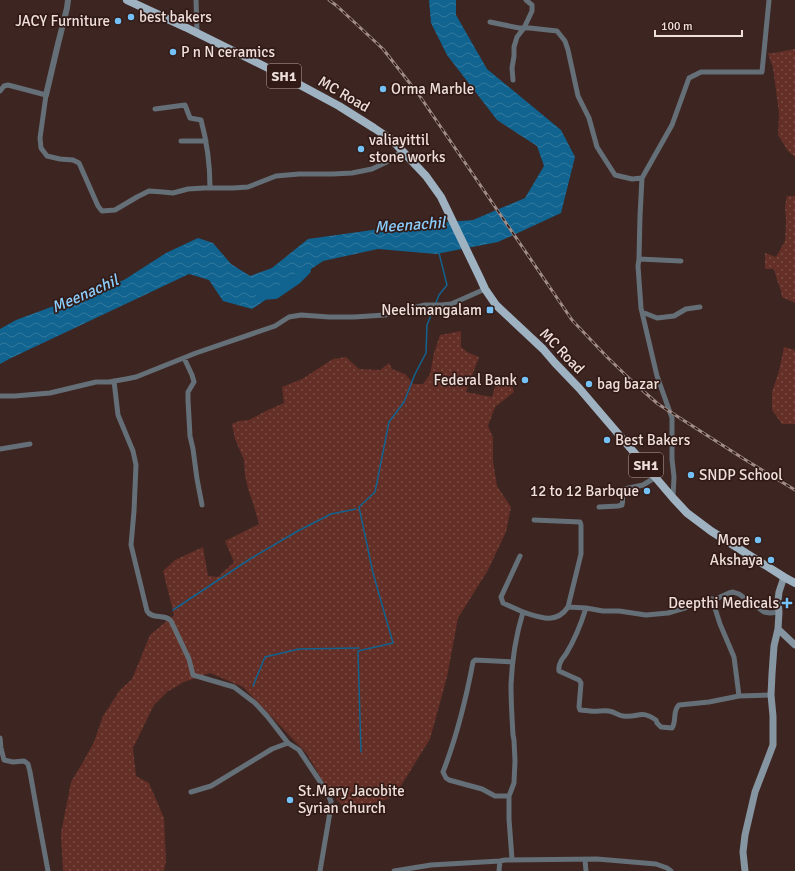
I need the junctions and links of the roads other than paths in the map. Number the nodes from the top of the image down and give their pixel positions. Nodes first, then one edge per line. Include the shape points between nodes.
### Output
1 (68, 0) edge
2 (127, 0) edge
3 (196, 0) edge
4 (526, 0) edge
5 (769, 0) edge
6 (490, 22) dead end
7 (524, 28) junction
8 (197, 32) junction
9 (513, 80) dead end
10 (0, 91) edge
11 (46, 95) junction
12 (154, 109) dead end
13 (181, 141) dead end
14 (206, 141) junction
15 (402, 150) junction
16 (642, 178) junction
17 (210, 188) junction
18 (639, 259) junction
19 (680, 261) dead end
20 (485, 289) junction
21 (700, 307) dead end
22 (642, 312) junction
23 (184, 358) junction
24 (114, 381) junction
25 (0, 396) edge
26 (30, 444) dead end
27 (0, 449) edge
28 (656, 477) junction
29 (673, 498) junction
30 (202, 505) dead end
31 (599, 507) dead end
32 (534, 520) dead end
33 (520, 556) dead end
34 (784, 577) junction
35 (795, 583) edge
36 (712, 599) junction
37 (568, 607) junction
38 (586, 608) junction
39 (523, 612) junction
40 (779, 612) junction
41 (778, 629) junction
42 (795, 645) edge
43 (514, 662) junction
44 (771, 694) junction
45 (739, 696) junction
46 (0, 738) edge
47 (288, 743) junction
48 (192, 792) dead end
49 (509, 796) junction
50 (512, 859) junction
51 (585, 860) junction
52 (500, 861) junction
53 (431, 868) edge
54 (48, 871) edge
55 (320, 871) edge
56 (394, 871) edge
57 (499, 871) edge
58 (586, 871) edge
59 (671, 871) edge
60 (745, 871) edge

1 - 11 street
2 - 8 main road, MC Road / SH1
3 - 8 street
4 - 7 street via 532,5 532,11
5 - 16 street via 762,72 701,72 689,78 672,125
6 - 7 street
7 - 9 street via 517,37 514,47
7 - 16 street via 557,31 562,36 568,50 578,96 589,118 597,147 616,175 632,179
8 - 15 main road, MC Road / SH1 via 339,106 392,140
10 - 11 street via 8,85
11 - 17 street via 41,148 47,156 78,163 102,211 115,210 149,191 173,193
12 - 14 street via 185,105 190,118 201,120
13 - 14 street
14 - 17 street
15 - 17 street via 391,160 372,169 333,174 276,176 248,187
15 - 20 main road, MC Road / SH1 via 441,197
16 - 18 street
18 - 19 street
18 - 22 street
20 - 23 street via 446,305 416,307 385,315 289,317 275,326
20 - 28 main road, MC Road / SH1 via 496,305 543,349 579,388
21 - 22 street via 686,309 674,316 657,318
22 - 29 street via 657,376 672,418
23 - 24 street via 136,377
23 - 30 street via 194,382 188,392 190,436
24 - 25 street via 96,382 50,393
24 - 47 street via 118,415 136,465 131,545 147,611 152,616 169,618 189,659 193,675 234,687 255,703
26 - 27 street
28 - 29 main road, MC Road / SH1
28 - 31 street via 644,485 624,489 621,493 622,505
29 - 34 main road, MC Road / SH1 via 687,513 711,531
32 - 37 street via 580,522 581,554
33 - 39 street via 501,597 503,603
34 - 35 main road, MC Road / SH1
34 - 40 main road via 779,592
36 - 38 street via 668,613 646,615
36 - 40 street via 733,592 764,612
36 - 45 street via 734,657
37 - 38 street
37 - 39 street via 555,618
38 - 45 street via 559,668 581,683 580,710 608,711 631,717 642,714 656,720 661,727 672,728 675,711 680,705
39 - 43 street via 515,645
40 - 41 main road
41 - 42 main road
41 - 44 main road via 774,646
43 - 49 street via 511,686 515,761 514,783
43 - 49 street via 475,660 444,772 449,780 482,789 494,796
44 - 45 street
44 - 60 main road via 774,716 773,745 755,792 744,836
46 - 54 street via 4,760 24,761 28,764
47 - 48 street via 272,749 211,786
47 - 55 street via 299,750 331,801
49 - 50 street
50 - 51 street
50 - 52 street
51 - 58 street
51 - 59 street via 656,864
52 - 53 street
52 - 57 street
53 - 56 street

